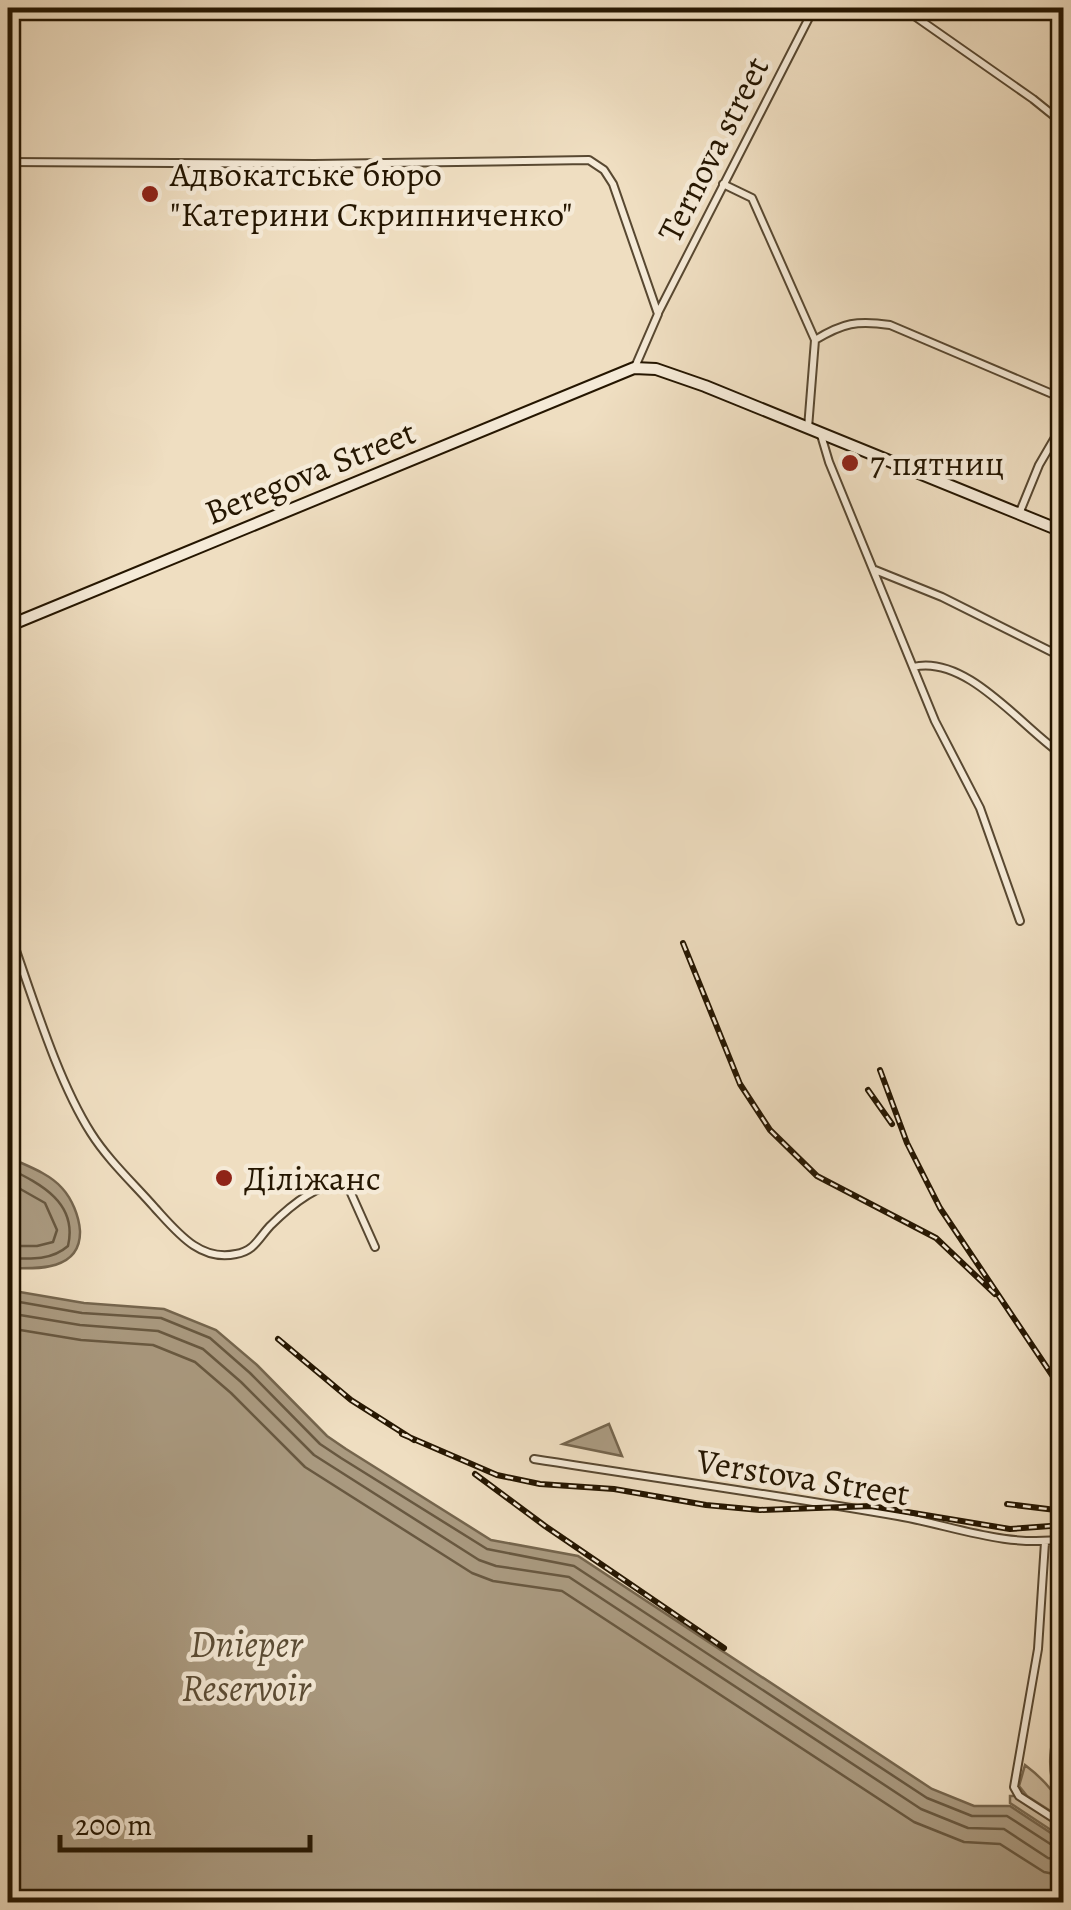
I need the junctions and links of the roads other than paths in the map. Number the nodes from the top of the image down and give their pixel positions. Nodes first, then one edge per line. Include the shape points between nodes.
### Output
1 (814, 8) edge
2 (902, 8) edge
3 (1038, 8) edge
4 (1064, 22) edge
5 (1064, 124) edge
6 (8, 162) edge
7 (722, 184) junction
8 (658, 314) junction
9 (815, 340) junction
10 (634, 368) junction
11 (1064, 399) edge
12 (1064, 422) edge
13 (808, 429) junction
14 (821, 434) junction
15 (1020, 514) junction
16 (1064, 532) edge
17 (874, 570) junction
18 (8, 626) edge
19 (1064, 658) edge
20 (913, 667) junction
21 (1064, 756) edge
22 (1020, 921) dead end
23 (8, 928) edge
24 (375, 1247) dead end
25 (534, 1458) dead end
26 (1064, 1539) edge
27 (1045, 1542) junction
28 (1064, 1825) edge

1 - 7 street, Ternova street
2 - 5 street
3 - 4 street
6 - 8 street via 589,160 613,184
7 - 8 street, Ternova street
7 - 9 street via 752,198
8 - 10 street
9 - 11 street via 863,321 890,325
9 - 13 street
10 - 13 street via 677,375
10 - 18 street, Beregova Street
12 - 15 street
13 - 14 street
14 - 15 street
14 - 17 street
15 - 16 street
17 - 19 street
17 - 20 street
20 - 21 street via 968,679
20 - 22 street via 980,808
23 - 24 street via 92,1136 194,1248 219,1256 251,1250 280,1217 340,1182 350,1190
25 - 27 street, Verstova Street via 902,1517 998,1540
26 - 27 street, Verstova Street
27 - 28 street via 1038,1649 1014,1787

